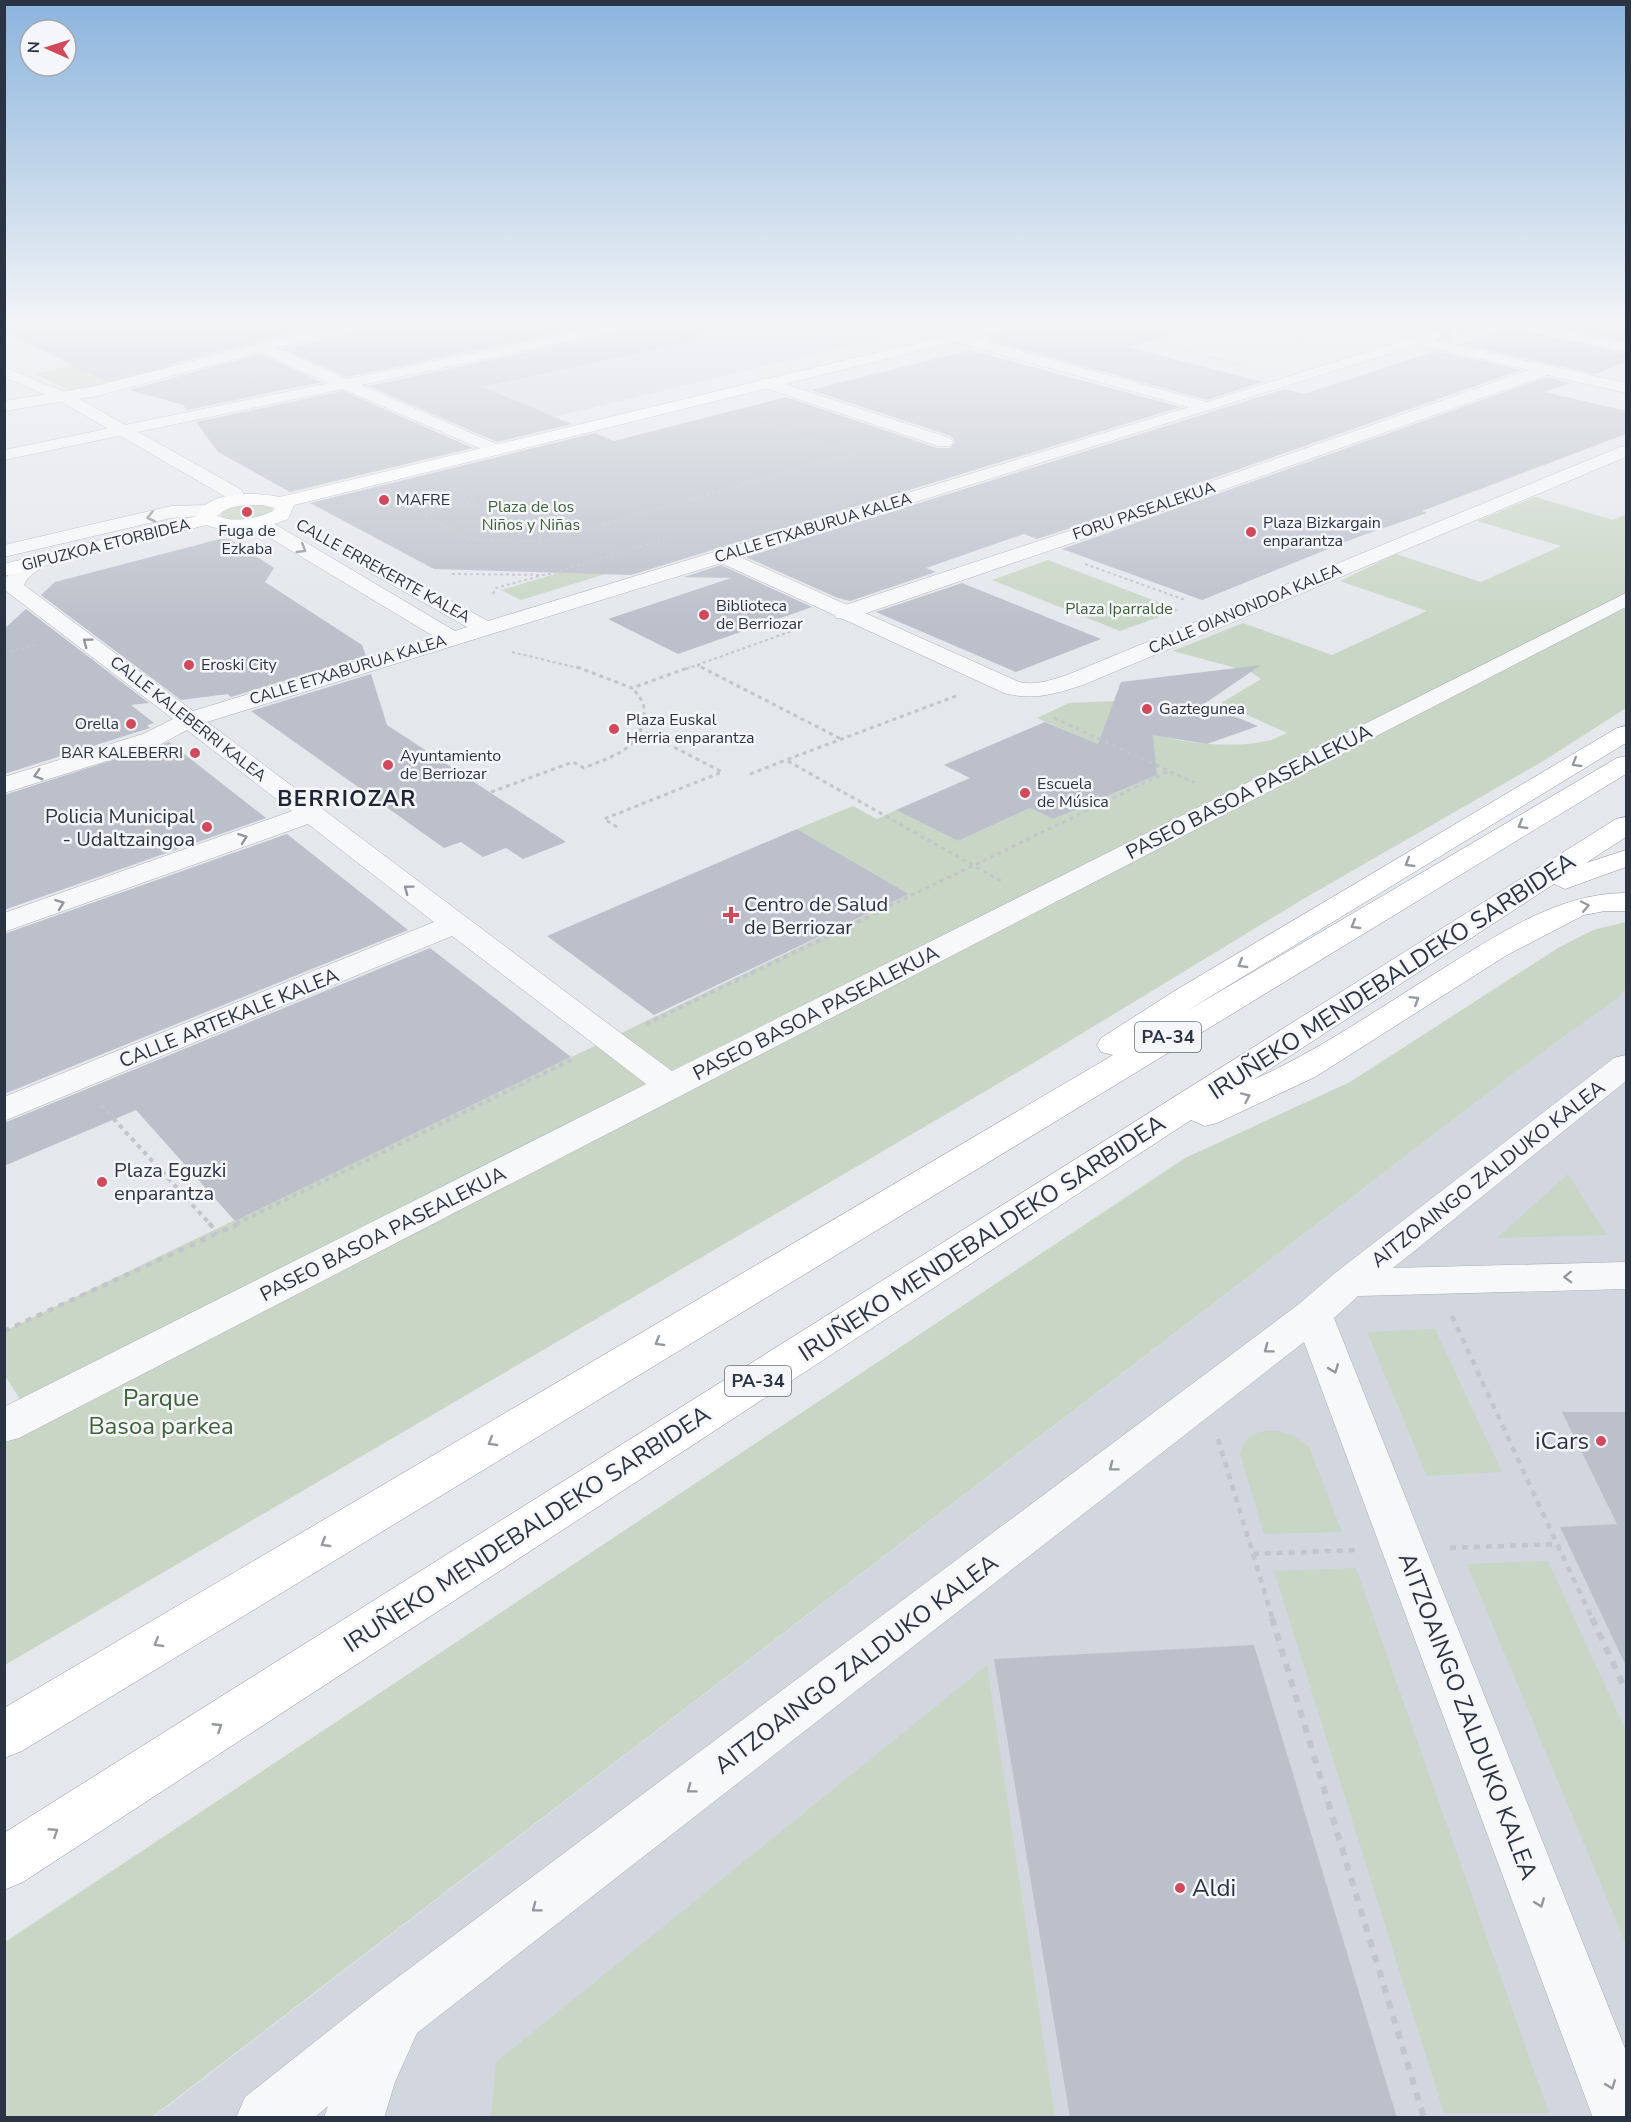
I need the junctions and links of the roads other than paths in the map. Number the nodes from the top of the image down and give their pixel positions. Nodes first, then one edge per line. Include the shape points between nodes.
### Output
1 (112, 424) edge
2 (151, 424) edge
3 (437, 424) edge
4 (602, 424) edge
5 (889, 424) edge
6 (1152, 424) edge
7 (1391, 424) edge
8 (123, 430) junction
9 (944, 442) dead end
10 (495, 450) junction
11 (1626, 451) edge
12 (4, 455) edge
13 (236, 500) junction
14 (281, 509) junction
15 (209, 515) junction
16 (249, 525) junction
17 (328, 541) dead end
18 (4, 551) edge
19 (722, 556) junction
20 (358, 558) dead end
21 (37, 562) joint
22 (7, 582) edge
23 (1626, 599) edge
24 (844, 613) junction
25 (484, 628) junction
26 (452, 638) junction
27 (191, 719) junction
28 (1626, 733) edge
29 (1626, 763) edge
30 (4, 785) edge
31 (310, 814) junction
32 (1626, 825) edge
33 (1626, 858) edge
34 (1512, 898) junction
35 (1626, 902) edge
36 (4, 923) edge
37 (454, 925) junction
38 (1626, 1065) edge
39 (672, 1087) junction
40 (4, 1110) edge
41 (1097, 1164) junction
42 (1626, 1276) edge
43 (1349, 1283) junction
44 (709, 1311) junction
45 (1313, 1314) junction
46 (4, 1426) edge
47 (4, 1736) edge
48 (4, 1864) edge
49 (398, 2012) junction
50 (266, 2118) edge
51 (354, 2118) edge
52 (1623, 2118) edge

1 - 8 street
2 - 8 street
3 - 10 street
4 - 10 main road, GIPUZKOA ETORBIDEA
5 - 9 street
6 - 19 street, CALLE ETXABURUA KALEA
7 - 24 street, FORU PASEALEKUA
8 - 12 street
8 - 13 street via 235,495
10 - 14 main road, GIPUZKOA ETORBIDEA
11 - 24 street, CALLE OIANONDOA KALEA via 1050,688 1012,688
13 - 14 main road, GIPUZKOA ETORBIDEA via 261,499
13 - 15 main road, GIPUZKOA ETORBIDEA
14 - 16 main road, GIPUZKOA ETORBIDEA
14 - 17 street, CALLE ERREKERTE KALEA
15 - 16 main road, GIPUZKOA ETORBIDEA via 224,525
15 -> 18 street, GIPUZKOA ETORBIDEA via 171,512
15 - 21 main road, GIPUZKOA ETORBIDEA
16 -> 26 street, CALLE ERREKERTE KALEA via 266,527
19 - 24 street
19 - 25 street, CALLE ETXABURUA KALEA
20 - 25 street, CALLE ERREKERTE KALEA
21 - 22 street, CALLE KALEBERRI KALEA
27 -> 22 street, CALLE KALEBERRI KALEA
23 - 39 street, PASEO BASOA PASEALEKUA
25 - 26 street, CALLE ETXABURUA KALEA
26 - 27 street, CALLE ETXABURUA KALEA
27 -> 30 street, CALLE ETXABURUA KALEA via 152,740
27 - 31 street, CALLE KALEBERRI KALEA
28 -> 44 main road via 1187,997
29 -> 44 main road, PA-34
36 -> 31 street
37 -> 31 street, CALLE KALEBERRI KALEA
32 - 34 main road, IRUÑEKO MENDEBALDEKO SARBIDEA / PA-34
33 - 34 main road
34 - 41 main road, IRUÑEKO MENDEBALDEKO SARBIDEA / PA-34
41 -> 35 main road via 1304,1070 1496,949 1575,908
37 - 39 street, CALLE KALEBERRI KALEA
37 - 40 street, CALLE ARTEKALE KALEA
38 - 43 street, AITZOAINGO ZALDUKO KALEA
39 - 46 street, PASEO BASOA PASEALEKUA
48 -> 41 main road, IRUÑEKO MENDEBALDEKO SARBIDEA / PA-34
42 -> 43 street, AITZOAINGO ZALDUKO KALEA
43 - 45 street, AITZOAINGO ZALDUKO KALEA
44 -> 47 main road, PA-34
45 -> 49 street, AITZOAINGO ZALDUKO KALEA
45 -> 52 street, AITZOAINGO ZALDUKO KALEA
49 - 50 street, AITZOAINGO ZALDUKO KALEA
49 - 51 street, AITZOAINGO ZALDUKO KALEA via 367,2076

